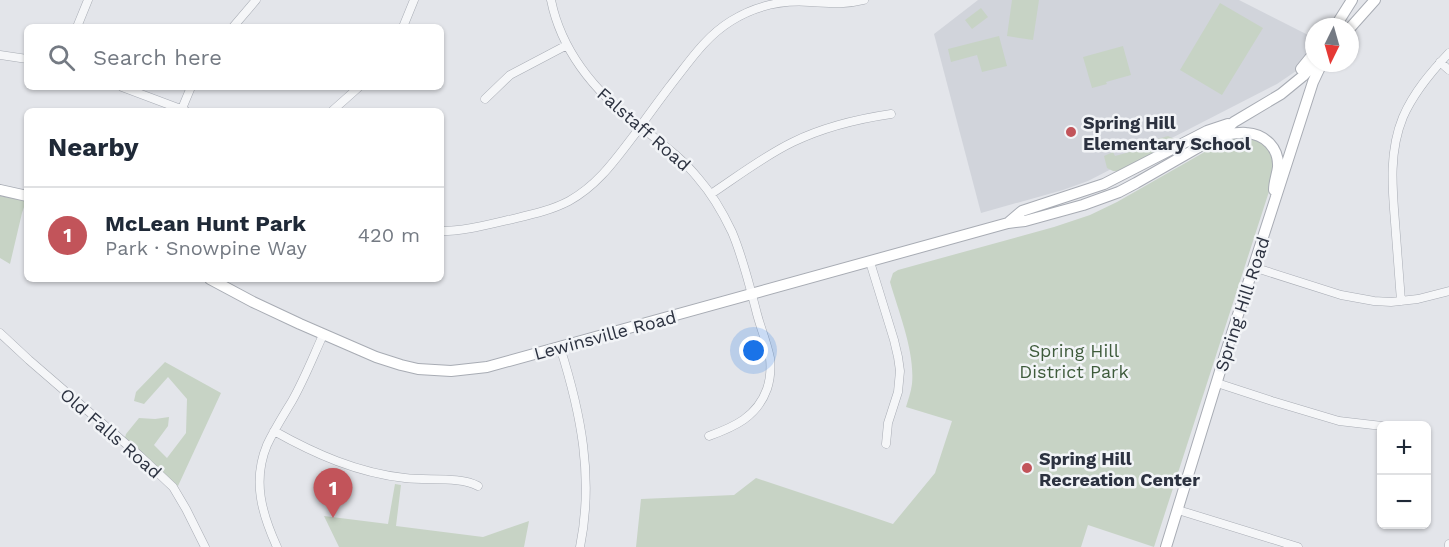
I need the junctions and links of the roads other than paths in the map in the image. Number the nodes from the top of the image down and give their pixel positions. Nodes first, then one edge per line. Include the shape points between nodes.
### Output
1 (88, 0) edge
2 (256, 0) edge
3 (414, 0) edge
4 (551, 0) edge
5 (864, 0) edge
6 (1354, 0) edge
7 (1375, 0) edge
8 (1341, 18) edge
9 (1345, 18) edge
10 (1359, 18) edge
11 (78, 24) edge
12 (235, 24) edge
13 (404, 24) edge
14 (567, 45) junction
15 (1449, 53) edge
16 (0, 55) edge
17 (24, 59) edge
18 (1440, 62) junction
19 (1305, 64) edge
20 (1449, 70) edge
21 (1307, 72) edge
22 (1318, 72) edge
23 (130, 90) edge
24 (190, 90) edge
25 (356, 90) edge
26 (1281, 94) junction
27 (485, 99) dead end
28 (178, 108) edge
29 (184, 108) edge
30 (335, 108) edge
31 (891, 114) dead end
32 (1234, 122) junction
33 (640, 126) junction
34 (1218, 136) junction
35 (1182, 144) junction
36 (1173, 163) junction
37 (1104, 184) junction
38 (0, 190) edge
39 (711, 194) junction
40 (24, 195) edge
41 (1098, 200) junction
42 (1273, 208) junction
43 (1008, 223) junction
44 (444, 231) edge
45 (870, 262) junction
46 (1253, 267) junction
47 (216, 282) edge
48 (1449, 291) edge
49 (752, 295) junction
50 (1401, 301) junction
51 (0, 333) edge
52 (323, 335) junction
53 (560, 347) junction
54 (1217, 383) junction
55 (1377, 425) edge
56 (274, 430) junction
57 (709, 436) dead end
58 (886, 444) dead end
59 (478, 486) dead end
60 (1178, 510) junction
61 (205, 547) edge
62 (277, 547) edge
63 (580, 547) edge
64 (1166, 547) edge
65 (1298, 547) edge

1 - 11 street
2 - 12 street
3 - 13 street
4 - 14 street, Falstaff Road
5 - 33 street via 844,4 782,3 732,20 701,46
6 - 8 main road
6 - 9 main road
7 - 10 main road
14 - 27 street via 510,75
14 - 33 street, Falstaff Road via 598,90
15 - 18 street
16 - 17 street
18 - 20 street
18 - 50 street via 1404,115 1393,156
19 - 26 main road
21 - 26 main road, Lewinsville Road
22 - 42 main road, Spring Hill Road
23 - 28 street
24 - 29 street
25 - 30 street
26 - 32 main road, Lewinsville Road
31 - 39 street via 844,123 804,137
32 - 34 main road, Lewinsville Road
32 - 35 main road, Lewinsville Road
33 - 39 street, Falstaff Road via 685,163
33 - 44 street via 604,173 567,202 537,213
34 - 36 main road, Lewinsville Road
34 - 42 main road via 1257,135 1275,149 1278,167
35 - 36 main road
35 - 37 main road, Lewinsville Road
36 - 41 main road, Lewinsville Road
37 - 41 main road
37 - 43 main road, Lewinsville Road via 1022,210
38 - 40 main road
39 - 49 street, Falstaff Road via 739,249
41 - 43 main road, Lewinsville Road
42 - 46 main road, Spring Hill Road
43 - 45 main road, Lewinsville Road
45 - 49 main road, Lewinsville Road
45 - 58 street via 900,371
46 - 50 street via 1349,297
46 - 54 main road, Spring Hill Road
47 - 52 main road, Lewinsville Road
48 - 50 street
49 - 53 main road, Lewinsville Road
49 - 57 street, Falstaff Road via 770,357 766,391 748,417
51 - 61 street, Old Falls Road via 173,487
52 - 53 main road, Lewinsville Road via 401,366 434,371 487,367
52 - 56 street
53 - 63 street via 576,399 585,450 586,513
54 - 55 street via 1339,421
54 - 60 main road, Spring Hill Road
56 - 59 street via 319,454 362,470 406,479 464,480
56 - 62 street via 262,461 260,488 264,516
60 - 64 main road, Spring Hill Road
60 - 65 street

